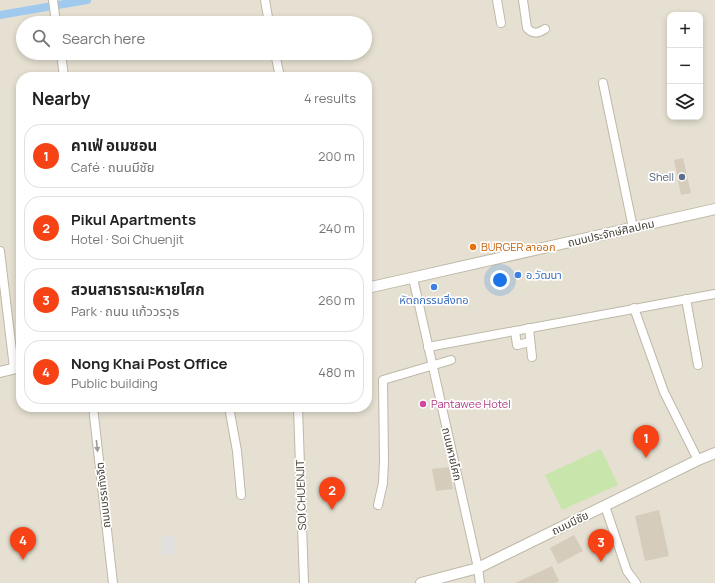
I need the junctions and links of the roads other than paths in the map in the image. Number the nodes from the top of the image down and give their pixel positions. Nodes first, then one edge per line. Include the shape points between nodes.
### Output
1 (265, 0) edge
2 (497, 0) edge
3 (523, 0) edge
4 (53, 1) edge
5 (55, 16) edge
6 (268, 16) edge
7 (501, 23) dead end
8 (545, 29) dead end
9 (62, 60) edge
10 (276, 60) edge
11 (63, 72) edge
12 (279, 72) edge
13 (603, 83) dead end
14 (715, 209) edge
15 (633, 228) junction
16 (0, 251) edge
17 (413, 278) junction
18 (372, 287) edge
19 (715, 294) edge
20 (686, 299) junction
21 (634, 308) junction
22 (529, 328) junction
23 (515, 331) junction
24 (530, 342) junction
25 (428, 347) junction
26 (16, 355) edge
27 (532, 357) dead end
28 (451, 360) dead end
29 (433, 365) junction
30 (698, 365) dead end
31 (16, 368) edge
32 (0, 372) edge
33 (94, 412) edge
34 (230, 412) edge
35 (298, 412) edge
36 (715, 453) edge
37 (698, 460) junction
38 (241, 496) dead end
39 (378, 505) dead end
40 (604, 506) junction
41 (478, 568) junction
42 (426, 582) edge
43 (113, 583) edge
44 (304, 583) edge
45 (480, 583) edge
46 (636, 583) edge

1 - 6 street
2 - 7 street
3 - 8 street via 529,31 536,33
4 - 5 street
9 - 11 street
10 - 12 street
13 - 15 street
14 - 15 street, ถนนประจักษ์ศิลปคม
15 - 17 street, ถนนประจักษ์ศิลปคม
16 - 26 street
17 - 18 street, ถนนประจักษ์ศิลปคม
17 - 25 street, ถนนหายโศก
19 - 20 street
20 - 21 street
20 - 30 street
21 - 22 street
21 - 37 street via 664,392
22 - 23 street
22 - 24 street
23 - 24 street via 518,348
23 - 25 street
24 - 27 street
25 - 29 street, ถนนหายโศก
28 - 29 street
29 - 39 street via 383,380 384,460 383,484
29 - 41 street, ถนนหายโศก
31 - 32 street
33 -> 43 street, ถนนบรรเทิงจิต
34 - 38 street
35 - 44 street, SOI CHUENJIT
36 - 37 street, ถนนมีชัย
37 - 40 street, ถนนมีชัย
40 - 41 street, ถนนมีชัย
40 - 46 street via 627,571
41 - 42 street, ถนนมีชัย
41 - 45 street, ถนนหายโศก

